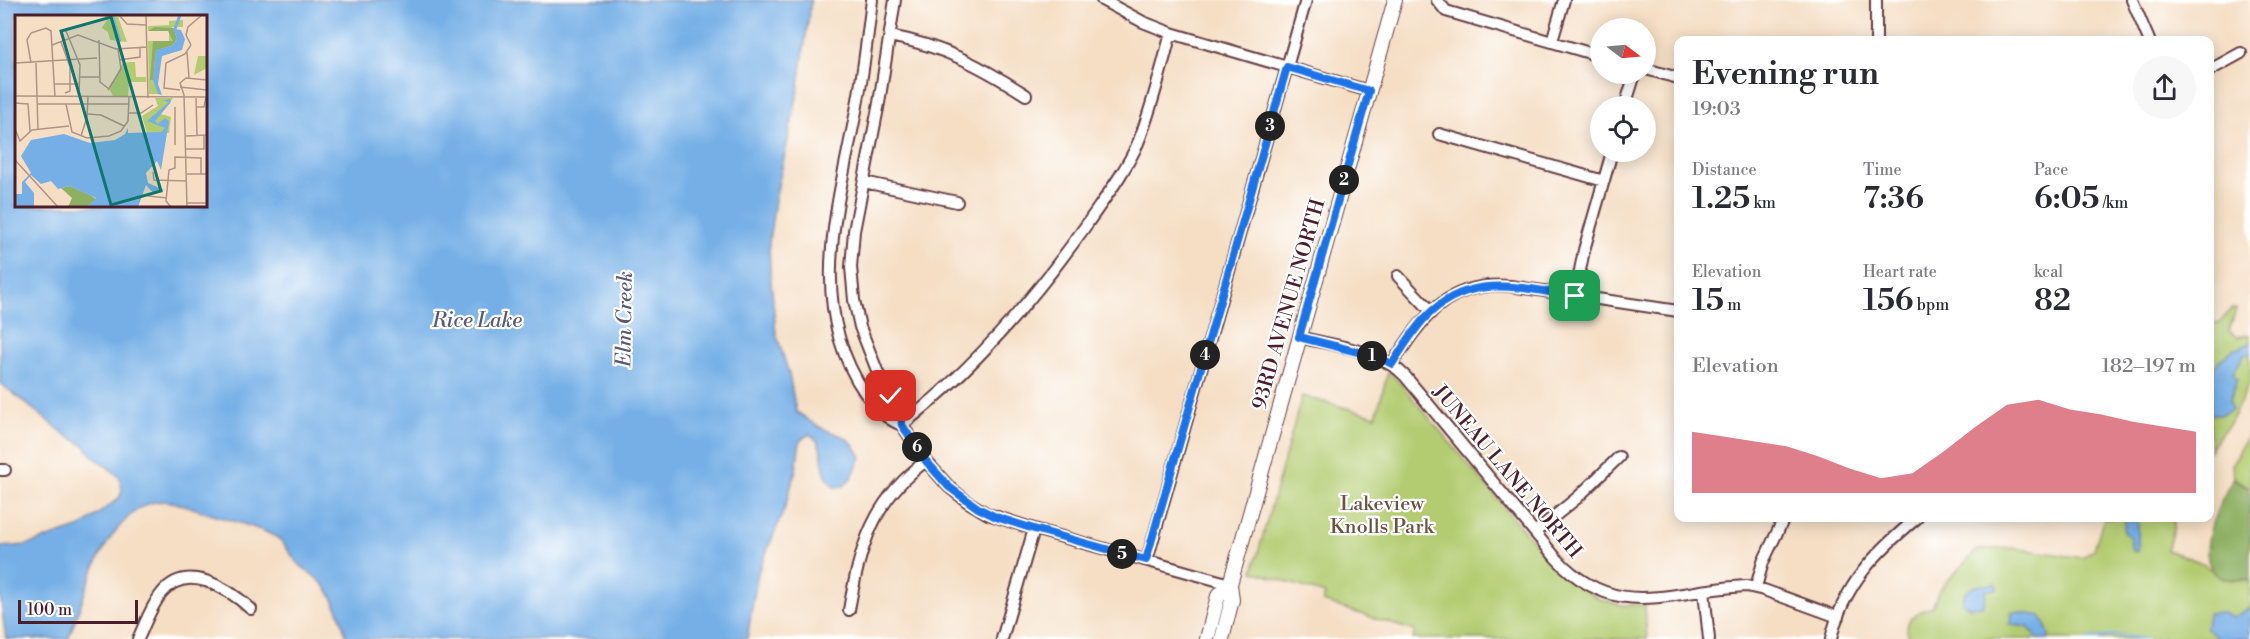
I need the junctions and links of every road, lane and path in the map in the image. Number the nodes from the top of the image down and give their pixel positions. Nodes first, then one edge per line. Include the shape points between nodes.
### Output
1 (872, 0) edge
2 (895, 0) edge
3 (1102, 0) edge
4 (1306, 0) edge
5 (1395, 0) edge
6 (1437, 0) edge
7 (1564, 0) edge
8 (1876, 0) edge
9 (2132, 0) edge
10 (1171, 33) junction
11 (890, 36) junction
12 (1876, 36) edge
13 (2147, 36) edge
14 (1552, 41) junction
15 (1590, 53) edge
16 (2241, 53) dead end
17 (1287, 67) junction
18 (2214, 68) edge
19 (1656, 72) edge
20 (1674, 77) edge
21 (1369, 91) junction
22 (1026, 95) dead end
23 (858, 99) junction
24 (879, 103) junction
25 (1439, 134) dead end
26 (1609, 162) edge
27 (1604, 180) junction
28 (864, 182) junction
29 (957, 202) dead end
30 (1398, 276) dead end
31 (1575, 296) junction
32 (1674, 310) edge
33 (1431, 311) junction
34 (1299, 337) junction
35 (1392, 364) junction
36 (902, 425) junction
37 (1619, 457) dead end
38 (926, 461) junction
39 (1782, 522) edge
40 (1912, 522) edge
41 (1034, 529) junction
42 (1535, 532) junction
43 (1146, 560) junction
44 (1230, 584) junction
45 (1756, 587) junction
46 (1704, 591) junction
47 (251, 609) dead end
48 (849, 610) dead end
49 (1838, 617) junction
50 (138, 639) edge
51 (1002, 639) edge
52 (1207, 639) edge
53 (1222, 639) edge
54 (1709, 639) edge
55 (1831, 639) edge

1 - 23 street
2 - 11 street
3 - 10 street
4 - 17 street
5 - 21 main road, 93RD AVENUE NORTH
6 - 14 street via 1446,11
7 - 14 street
8 - 12 street
9 - 13 street
10 - 17 street
10 - 36 street via 1138,142 1112,189 1032,297 958,378
11 - 22 street via 945,50
11 - 24 street
14 - 15 street
16 - 18 street
17 - 21 street
17 - 43 street
19 - 20 street
21 - 34 main road, 93RD AVENUE NORTH
23 - 24 street
23 - 36 street via 833,228 831,293 849,365 869,398 891,422
24 - 28 street
25 - 27 street
26 - 27 street
27 - 31 street
28 - 29 street
28 - 36 street via 853,242 854,300 868,351 901,412
30 - 33 street
31 - 32 street
31 - 33 street via 1489,286 1456,294
33 - 35 street
34 - 35 street, JUNEAU LANE NORTH
34 - 44 main road, 93RD AVENUE NORTH
35 - 42 street, JUNEAU LANE NORTH
36 - 38 street
37 - 42 street
38 - 41 street via 949,487 978,508
38 - 48 street via 896,488 873,519 860,555
39 - 45 street
40 - 49 street via 1873,556 1848,593
41 - 43 street
41 - 51 street
42 - 46 street, JUNEAU LANE NORTH via 1568,571 1582,582 1615,596 1639,599
43 - 44 street
44 - 52 main road, 93RD AVENUE NORTH via 1218,596
44 - 53 main road, 93RD AVENUE NORTH via 1232,600
45 - 46 street, JUNEAU LANE NORTH
45 - 49 street, JUNEAU LANE NORTH
46 - 54 street
47 - 50 street via 237,596 203,579 184,579 174,582 159,596
49 - 55 street

